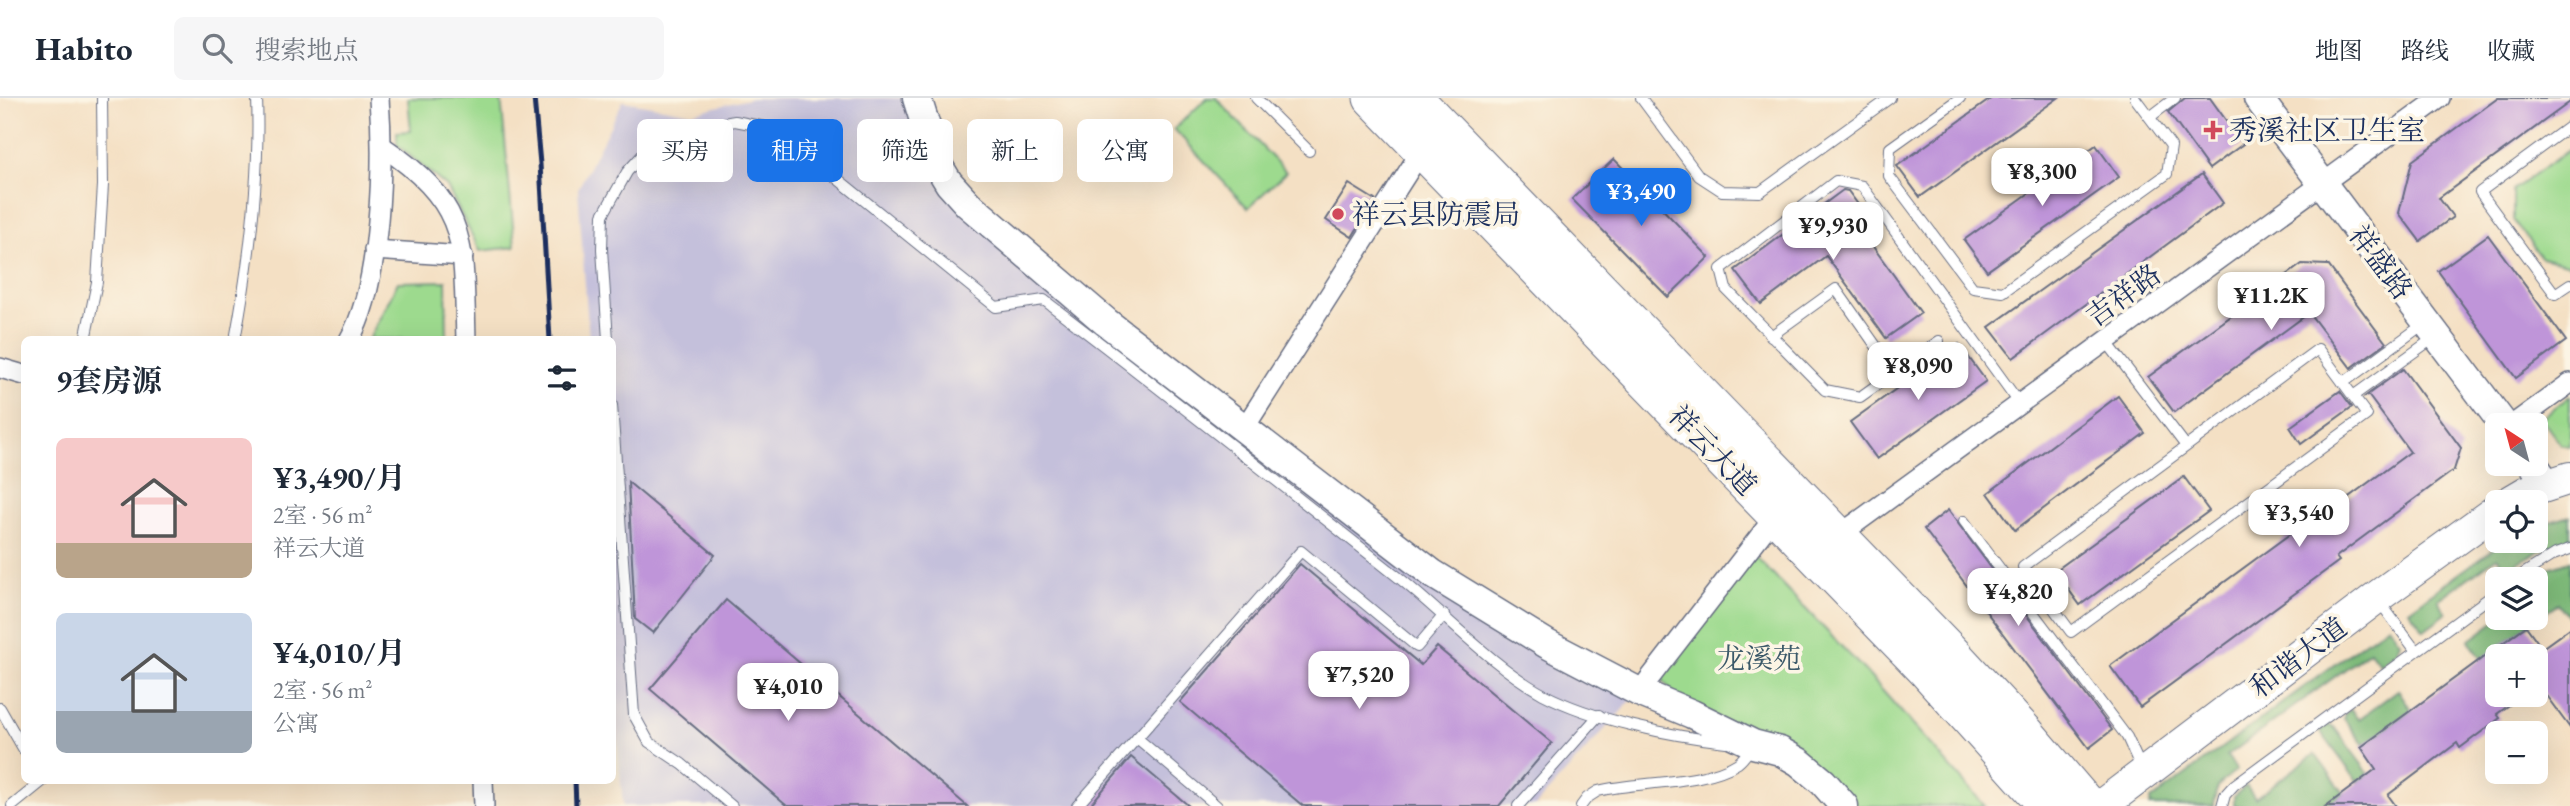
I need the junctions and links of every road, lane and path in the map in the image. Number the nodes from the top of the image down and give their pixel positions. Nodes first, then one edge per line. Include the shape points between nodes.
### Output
1 (102, 98) edge
2 (257, 98) edge
3 (379, 98) edge
4 (917, 98) edge
5 (1256, 98) edge
6 (1642, 98) edge
7 (1890, 98) edge
8 (1960, 98) edge
9 (2135, 98) edge
10 (2175, 98) edge
11 (2258, 98) edge
12 (2440, 98) edge
13 (1407, 104) edge
14 (2150, 117) junction
15 (2570, 126) edge
16 (382, 146) junction
17 (1422, 150) junction
18 (1309, 151) dead end
19 (2322, 184) junction
20 (374, 250) junction
21 (463, 256) junction
22 (2570, 284) edge
23 (2431, 329) junction
24 (86, 336) edge
25 (236, 336) edge
26 (351, 336) edge
27 (466, 336) edge
28 (608, 336) edge
29 (1771, 336) junction
30 (1939, 341) dead end
31 (2106, 341) junction
32 (0, 368) edge
33 (1895, 373) junction
34 (21, 374) edge
35 (2343, 383) junction
36 (2570, 383) edge
37 (2353, 396) junction
38 (2020, 404) junction
39 (2495, 413) edge
40 (2529, 413) edge
41 (1245, 427) junction
42 (2186, 446) junction
43 (616, 459) edge
44 (2550, 476) edge
45 (2530, 490) edge
46 (1776, 515) junction
47 (2485, 519) edge
48 (1964, 521) dead end
49 (1827, 546) junction
50 (2570, 549) edge
51 (2534, 567) edge
52 (2377, 597) junction
53 (2485, 601) edge
54 (1444, 615) junction
55 (2416, 651) junction
56 (1639, 692) junction
57 (0, 708) edge
58 (1599, 715) junction
59 (1137, 738) junction
60 (1753, 744) junction
61 (21, 745) edge
62 (2144, 774) junction
63 (39, 784) edge
64 (482, 784) edge
65 (12, 806) edge
66 (484, 806) edge
67 (732, 806) edge
68 (1077, 806) edge
69 (1217, 806) edge
70 (1518, 806) edge
71 (1581, 806) edge
72 (1844, 806) edge
73 (2048, 806) edge
74 (2088, 806) edge
75 (2101, 806) edge
76 (2222, 806) edge

1 - 24 lane via 97,282
2 - 25 lane via 259,155
3 - 16 street
4 - 41 street via 938,165 956,192 1107,322
5 - 18 lane
6 - 7 lane via 1699,176 1722,191 1760,192
8 - 14 lane via 1890,148 1889,176 1973,288 2003,292 2167,174 2171,146
9 - 14 lane
10 - 14 lane
11 - 19 street, 祥盛路
12 - 19 street, 吉祥路
13 - 17 highway, 祥云大道
13 - 49 highway, 祥云大道
15 - 22 lane via 2480,192 2555,295
16 - 20 street
16 - 21 street via 436,190 456,226
17 - 41 street
17 - 46 highway, 祥云大道
19 - 23 street, 祥盛路
19 - 31 street, 吉祥路
20 - 21 street
20 - 26 street via 363,306
21 - 27 street
23 - 35 lane
23 - 37 lane
23 - 39 street, 祥盛路
28 - 54 lane via 603,215 627,172 653,143 695,128 736,121 776,129 996,307 1044,300
29 - 33 lane via 1825,390 1860,397
29 - 33 lane via 1836,289
29 - 38 lane via 1726,289 1721,269 1836,181 1862,186
30 - 33 lane
31 - 38 street, 吉祥路
31 - 42 lane
32 - 34 street
35 - 37 lane
35 - 42 lane via 2318,349
36 - 40 street
37 - 42 lane via 2367,415 2071,632 2023,567
38 - 49 street, 吉祥路
41 - 56 street via 1433,574 1547,644
43 - 67 lane via 635,715 649,742
44 - 45 main road
46 - 49 highway, 祥云大道
46 - 56 street
47 - 52 main road, 和谐大道
48 - 62 lane via 2127,737
49 - 73 highway, 祥云大道 via 1944,690
49 - 74 highway, 祥云大道 via 1998,704
50 - 51 lane
52 - 55 lane
52 - 62 main road, 和谐大道
53 - 55 lane
54 - 58 lane via 1542,694
54 - 59 lane via 1417,646 1301,551
55 - 76 lane via 2234,785
56 - 60 street
57 - 61 lane
58 - 60 lane via 1681,736
58 - 70 lane
59 - 68 lane
59 - 69 lane
60 - 71 lane via 1743,758 1725,769 1598,791
60 - 72 street via 1799,762
62 - 75 main road, 和谐大道
63 - 65 lane
64 - 66 street

